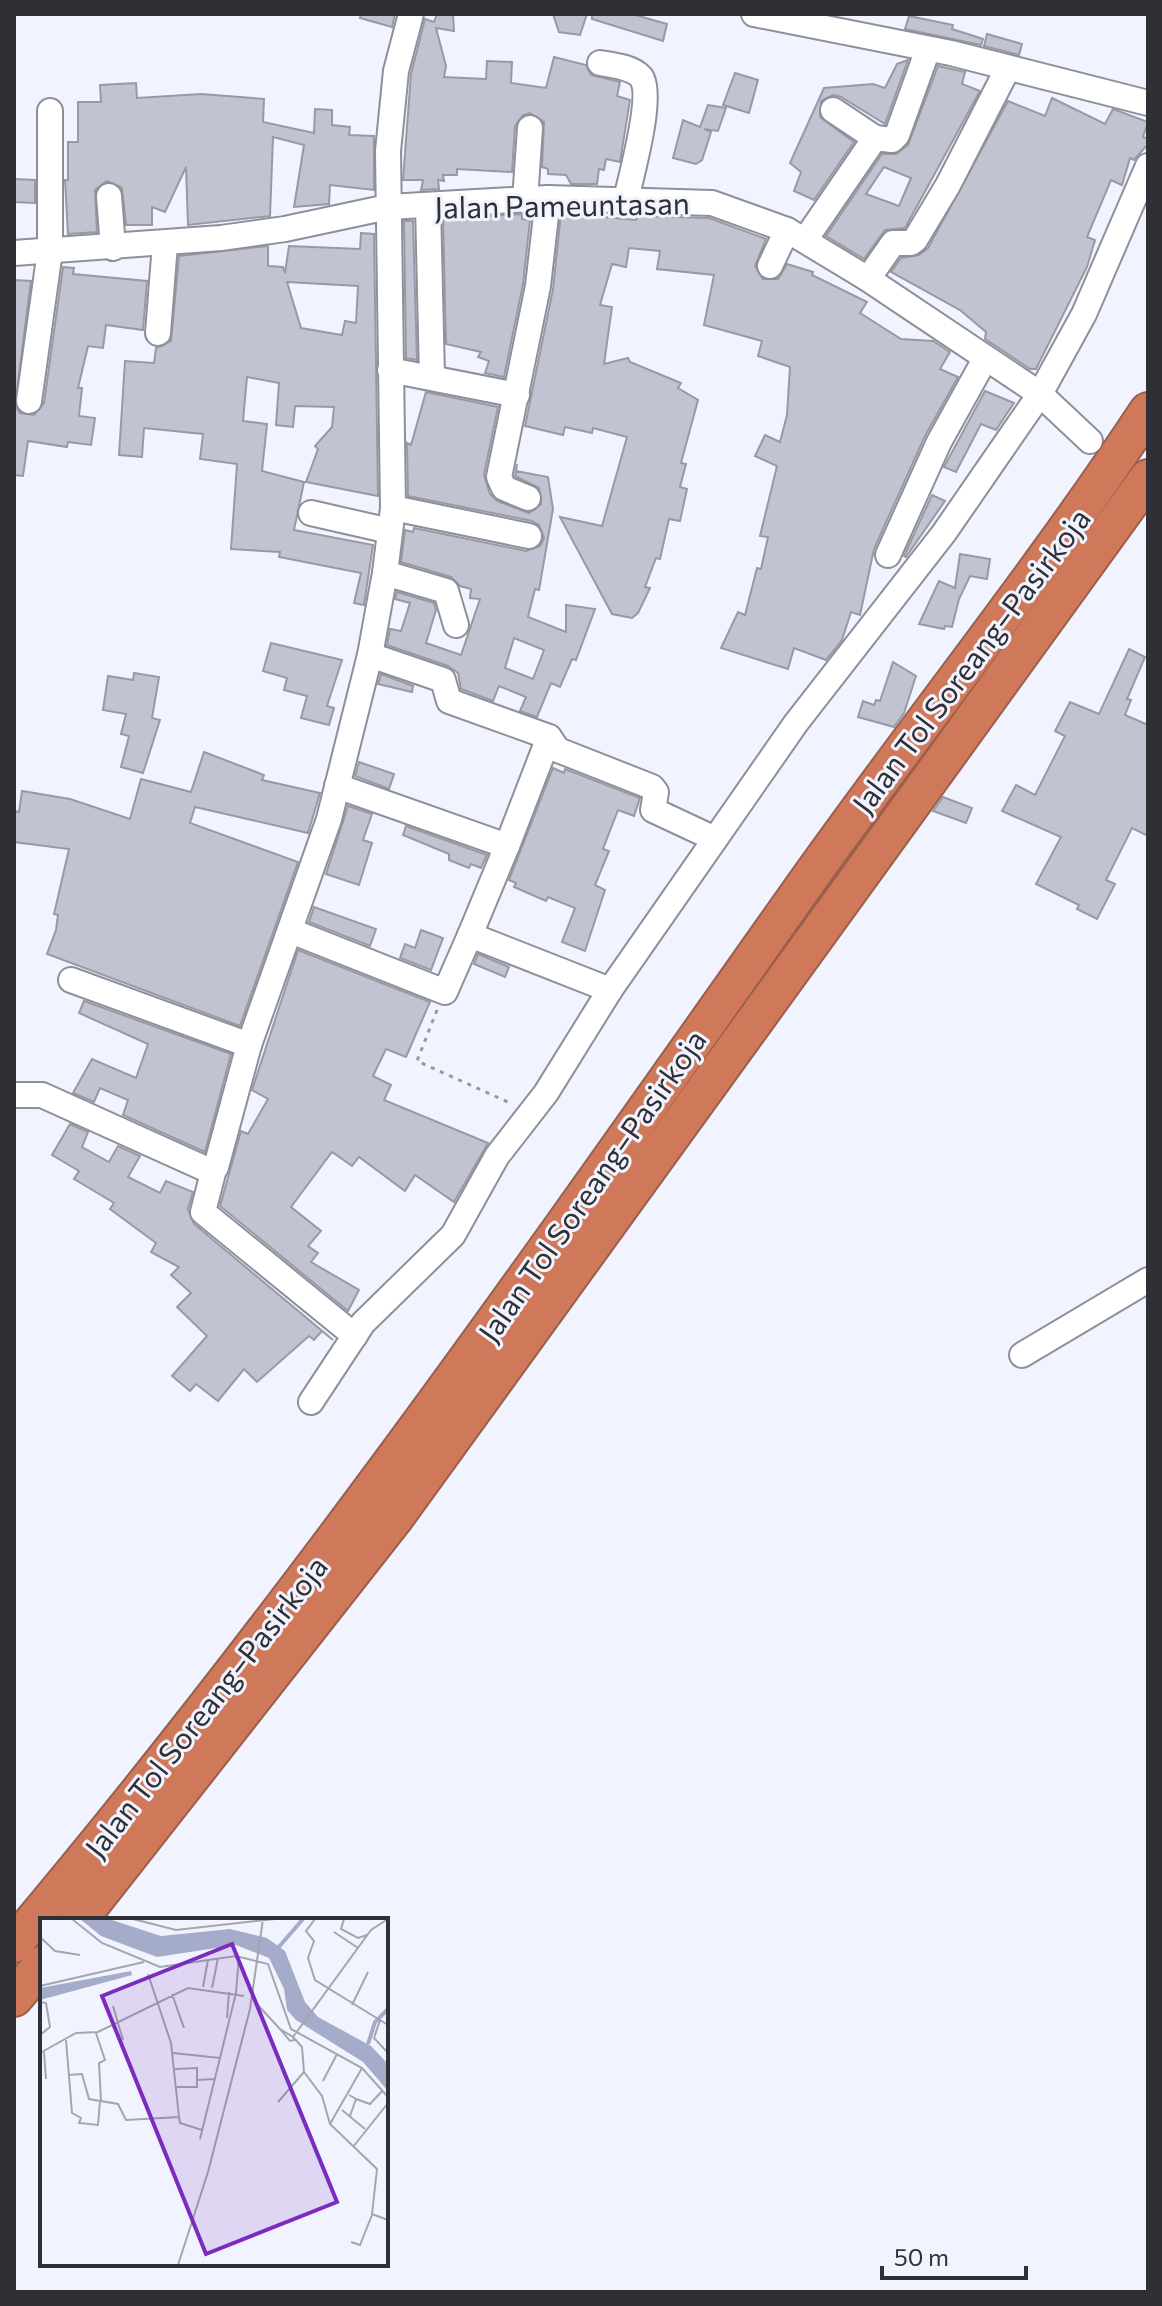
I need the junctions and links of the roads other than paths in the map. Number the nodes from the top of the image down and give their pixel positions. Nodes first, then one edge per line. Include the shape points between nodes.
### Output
1 (411, 14) edge
2 (754, 14) edge
3 (928, 49) junction
4 (600, 63) dead end
5 (1008, 68) junction
6 (1148, 103) edge
7 (833, 110) dead end
8 (50, 111) dead end
9 (530, 128) dead end
10 (875, 138) junction
11 (1148, 166) edge
12 (109, 196) dead end
13 (537, 199) junction
14 (626, 199) junction
15 (428, 205) junction
16 (388, 207) junction
17 (796, 235) junction
18 (165, 244) junction
19 (113, 248) junction
20 (50, 251) junction
21 (14, 253) edge
22 (770, 266) dead end
23 (868, 279) junction
24 (158, 333) dead end
25 (985, 359) junction
26 (390, 370) junction
27 (432, 377) junction
28 (1040, 394) junction
29 (517, 395) junction
30 (29, 401) dead end
31 (1148, 411) edge
32 (1090, 441) dead end
33 (1148, 478) edge
34 (528, 498) dead end
35 (311, 513) dead end
36 (392, 519) junction
37 (529, 536) dead end
38 (888, 555) dead end
39 (385, 573) junction
40 (456, 625) dead end
41 (370, 655) junction
42 (549, 737) junction
43 (337, 786) junction
44 (715, 839) junction
45 (507, 846) junction
46 (291, 931) junction
47 (470, 935) junction
48 (71, 980) dead end
49 (610, 990) junction
50 (249, 1045) junction
51 (14, 1095) edge
52 (214, 1169) junction
53 (1148, 1280) edge
54 (355, 1336) junction
55 (1022, 1355) dead end
56 (311, 1402) dead end
57 (81, 1918) edge
58 (14, 1944) edge
59 (40, 1967) edge
60 (14, 1998) edge

1 - 16 street via 390,116
2 - 3 street
3 - 5 street
3 - 10 street via 897,135 892,140
4 - 14 street via 636,73 644,85 641,138
5 - 6 street
5 - 23 street via 915,240 893,243
7 - 10 street
8 - 20 street
9 - 13 street
10 - 17 street
11 - 28 street via 1084,314
12 - 19 street
13 - 14 street, Jalan Pameuntasan
13 - 15 street, Jalan Pameuntasan
13 - 29 street via 538,286
14 - 17 street, Jalan Pameuntasan via 712,203
15 - 16 street, Jalan Pameuntasan
15 - 27 street
16 - 18 street, Jalan Pameuntasan via 285,229
16 - 26 street
17 - 22 street
17 - 23 street, Jalan Pameuntasan
18 - 19 street, Jalan Pameuntasan
18 - 24 street
19 - 20 street, Jalan Pameuntasan
20 - 21 street, Jalan Pameuntasan
20 - 30 street
23 - 25 street, Jalan Pameuntasan
25 - 28 street, Jalan Pameuntasan
25 - 38 street via 939,442
26 - 27 street
26 - 36 street
27 - 29 street
28 - 32 street, Jalan Pameuntasan
28 - 44 street via 944,533 815,698
29 - 34 street via 499,477 504,488
31 - 58 highway, Jalan Tol Soreang–Pasirkoja via 1075,521 836,840 356,1513 219,1694
33 - 57 highway, Jalan Tol Soreang–Pasirkoja via 394,1519
35 - 36 street
36 - 37 street
36 - 39 street
39 - 40 street via 443,589
39 - 41 street
41 - 42 street via 443,680 449,701
41 - 43 street
42 - 44 street via 558,750 652,787 653,810
42 - 45 street
43 - 45 street
43 - 46 street
44 - 49 street
45 - 47 street
46 - 47 street via 445,992
46 - 50 street
47 - 49 street
48 - 50 street
49 - 54 street via 497,1156 453,1235
50 - 52 street
51 - 52 street via 42,1095
52 - 54 street via 203,1212
53 - 55 street
54 - 56 street
59 - 60 highway

